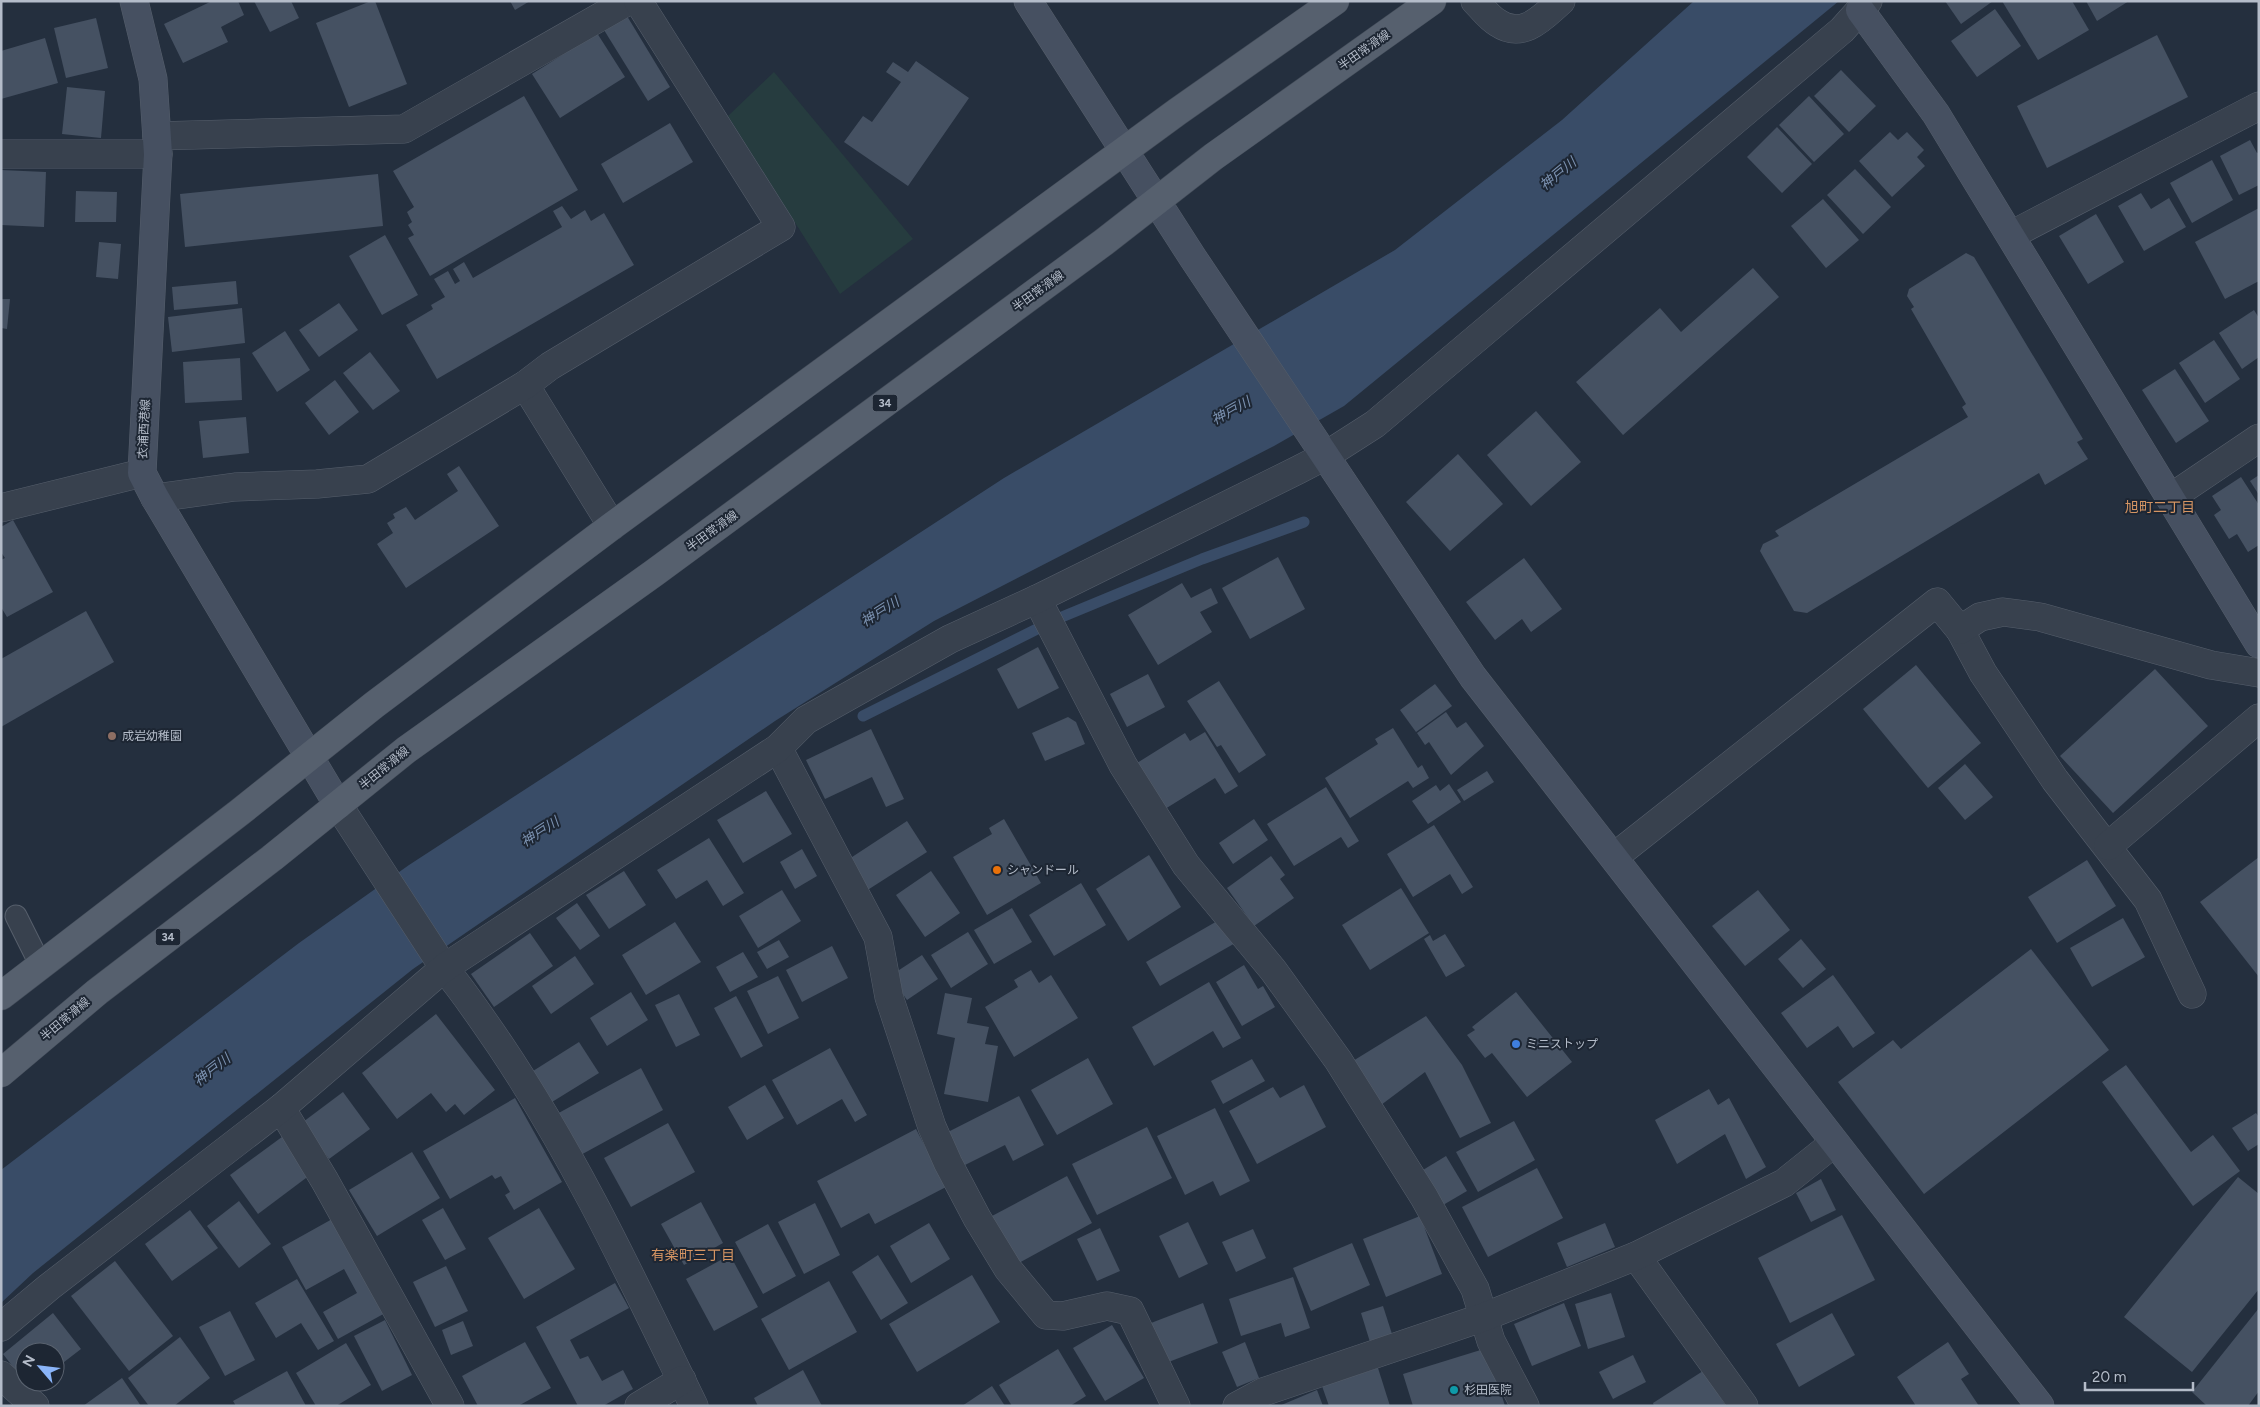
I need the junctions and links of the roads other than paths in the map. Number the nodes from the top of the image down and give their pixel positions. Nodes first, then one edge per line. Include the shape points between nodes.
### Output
1 (134, 1) edge
2 (628, 1) edge
3 (638, 1) edge
4 (1028, 1) edge
5 (1335, 1) edge
6 (1432, 1) edge
7 (1475, 1) edge
8 (1561, 1) edge
9 (1864, 6) edge
10 (2259, 106) edge
11 (158, 145) junction
12 (1124, 151) junction
13 (1, 154) edge
14 (1156, 200) junction
15 (2011, 234) junction
16 (525, 384) junction
17 (2259, 438) edge
18 (1325, 456) junction
19 (142, 473) junction
20 (155, 498) junction
21 (2170, 498) junction
22 (1, 508) edge
23 (612, 526) junction
24 (1046, 615) junction
25 (1960, 630) junction
26 (2259, 644) edge
27 (2259, 673) edge
28 (2259, 718) edge
29 (778, 748) junction
30 (309, 756) junction
31 (338, 805) junction
32 (2108, 846) junction
33 (1614, 857) junction
34 (16, 916) dead end
35 (41, 966) junction
36 (444, 968) junction
37 (2192, 994) dead end
38 (1, 996) edge
39 (1, 1073) edge
40 (281, 1108) junction
41 (1834, 1143) junction
42 (1636, 1256) junction
43 (1484, 1317) junction
44 (1, 1327) edge
45 (1, 1374) edge
46 (682, 1380) junction
47 (1240, 1405) edge
48 (35, 1406) edge
49 (450, 1406) edge
50 (639, 1406) edge
51 (694, 1406) edge
52 (1176, 1406) edge
53 (1525, 1406) edge
54 (1744, 1406) edge
55 (2040, 1406) edge

1 - 11 street, 衣浦西港線 via 153,78
2 - 11 street via 404,129
3 - 16 street via 781,227
4 - 12 street
5 - 12 main road
6 - 14 main road, 半田常滑線 / 34
7 - 8 street via 1498,23 1514,30 1534,26
9 - 15 street
9 - 18 street via 1842,30 1383,418
10 - 15 street
11 - 13 street
11 - 19 street, 衣浦西港線
12 - 14 street
12 - 23 main road
14 - 18 street
14 - 31 main road, 半田常滑線 / 34 via 1104,242 686,550 406,750
15 - 21 street
16 - 20 street via 368,479 235,487
16 - 23 street
17 - 21 street
18 - 24 street
18 - 33 street via 1473,676
19 - 20 street, 衣浦西港線
19 - 22 street
20 - 30 street, 衣浦西港線
21 - 26 street
23 - 30 main road
24 - 29 street via 950,639 806,720
24 - 43 street via 1123,766 1186,865 1273,970 1338,1060 1424,1197 1475,1289
25 - 27 street via 1980,616 2003,612 2040,617 2211,665
25 - 32 street via 1983,673 2050,772
25 - 33 street via 1936,602
28 - 32 street
29 - 36 street
29 - 52 street via 878,937 888,997 932,1127 977,1218 1008,1269 1046,1315 1063,1316 1107,1306 1130,1311
30 - 31 street, 衣浦西港線
30 - 35 main road
31 - 36 street
31 - 39 main road, 半田常滑線 / 34 via 97,992
32 - 37 street via 2148,900
33 - 41 street
34 - 35 lane
35 - 38 main road
36 - 40 street
36 - 46 street via 530,1089 605,1227
40 - 44 street
40 - 49 street via 325,1180
41 - 42 street via 1784,1184
41 - 55 street
42 - 43 street
42 - 54 street
43 - 47 street via 1263,1392
43 - 53 street via 1491,1341
45 - 48 street
46 - 50 street
46 - 51 street

